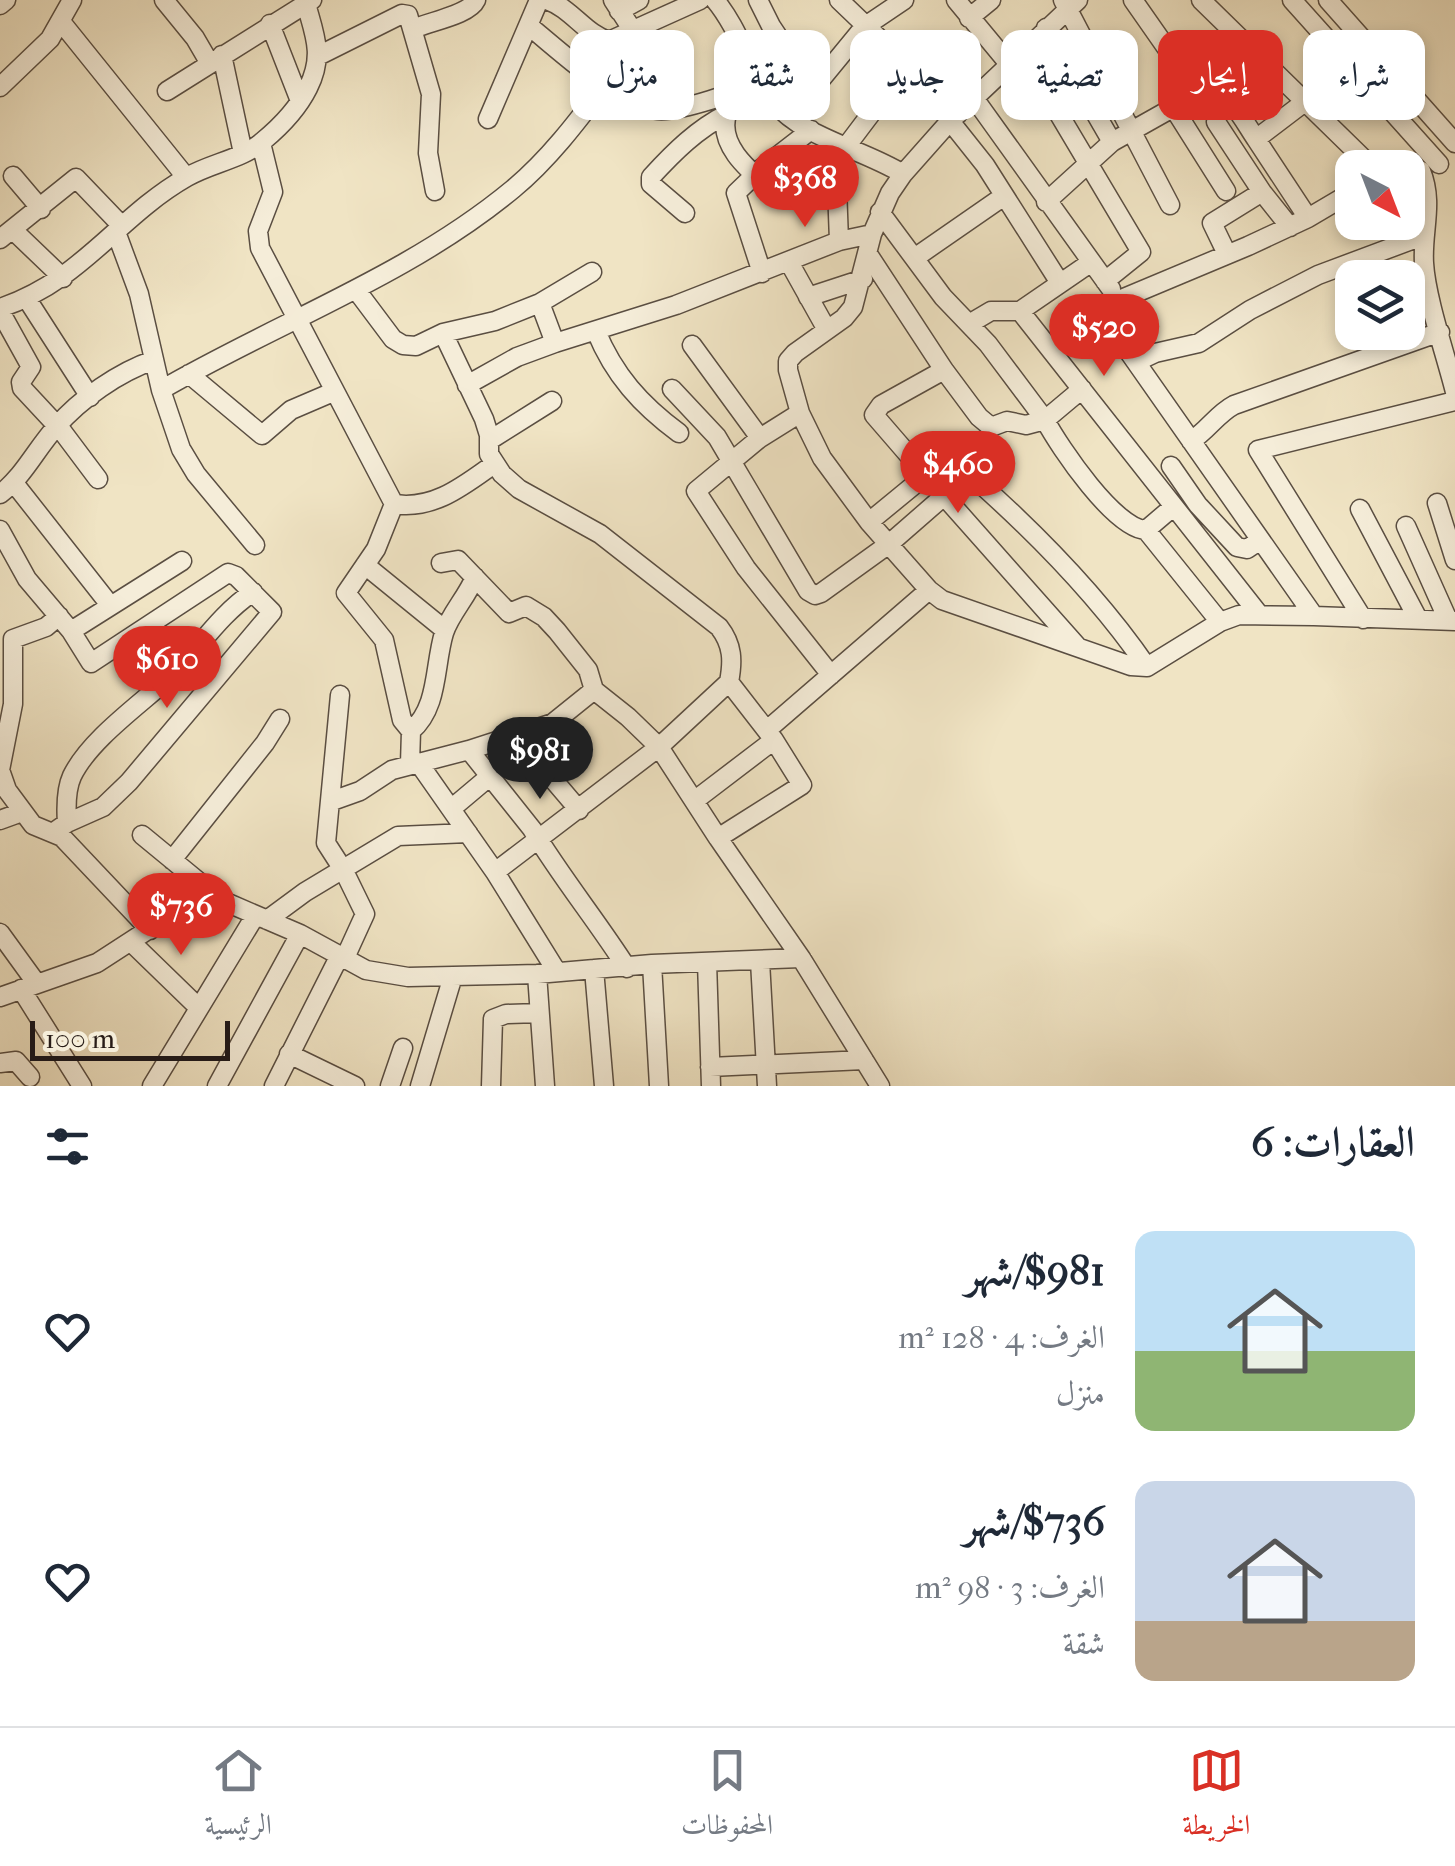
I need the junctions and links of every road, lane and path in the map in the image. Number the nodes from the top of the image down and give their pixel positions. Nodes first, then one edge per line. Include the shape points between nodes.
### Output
1 (6, 0) edge
2 (72, 0) edge
3 (164, 0) edge
4 (386, 0) edge
5 (476, 0) edge
6 (543, 0) edge
7 (639, 0) edge
8 (700, 0) edge
9 (716, 0) edge
10 (758, 0) edge
11 (839, 0) edge
12 (904, 0) edge
13 (956, 0) edge
14 (991, 0) edge
15 (1132, 0) edge
16 (1201, 0) edge
17 (1292, 0) edge
18 (1328, 0) edge
19 (308, 1) edge
20 (1069, 3) edge
21 (0, 5) edge
22 (616, 5) edge
23 (394, 18) junction
24 (969, 18) junction
25 (62, 23) junction
26 (270, 24) junction
27 (529, 26) junction
28 (771, 26) junction
29 (864, 26) junction
30 (1046, 28) joint
31 (413, 29) junction
32 (593, 30) edge
33 (631, 30) edge
34 (636, 30) edge
35 (733, 30) edge
36 (766, 30) edge
37 (774, 30) edge
38 (868, 30) edge
39 (1158, 37) edge
40 (1001, 46) edge
41 (320, 55) junction
42 (215, 59) junction
43 (570, 59) edge
44 (830, 68) edge
45 (1001, 72) edge
46 (0, 87) edge
47 (166, 91) dead end
48 (981, 91) edge
49 (1303, 98) edge
50 (300, 101) junction
51 (1303, 103) edge
52 (981, 108) edge
53 (1158, 115) edge
54 (488, 119) dead end
55 (578, 120) edge
56 (718, 120) edge
57 (725, 120) edge
58 (795, 120) edge
59 (867, 120) edge
60 (952, 120) edge
61 (955, 120) edge
62 (1058, 120) edge
63 (1181, 120) edge
64 (1241, 120) edge
65 (1325, 120) edge
66 (1216, 122) dead end
67 (811, 130) junction
68 (1131, 130) junction
69 (1256, 139) junction
70 (1112, 142) junction
71 (1455, 143) edge
72 (261, 144) junction
73 (1356, 150) edge
74 (1408, 150) edge
75 (243, 152) junction
76 (1455, 152) edge
77 (840, 154) junction
78 (1088, 163) junction
79 (1425, 168) edge
80 (903, 174) junction
81 (754, 175) junction
82 (12, 176) dead end
83 (186, 177) junction
84 (1425, 178) edge
85 (1226, 191) dead end
86 (435, 192) dead end
87 (1262, 192) junction
88 (1004, 196) junction
89 (1046, 202) junction
90 (1335, 202) edge
91 (1170, 206) dead end
92 (40, 209) junction
93 (684, 212) dead end
94 (880, 212) junction
95 (1308, 218) junction
96 (1290, 227) junction
97 (119, 229) junction
98 (872, 234) junction
99 (7, 235) edge
100 (1425, 235) edge
101 (1412, 240) edge
102 (1425, 240) edge
103 (839, 241) junction
104 (868, 254) junction
105 (1227, 254) junction
106 (916, 257) junction
107 (789, 262) junction
108 (1090, 262) junction
109 (592, 272) dead end
110 (762, 273) junction
111 (62, 278) junction
112 (863, 280) junction
113 (1105, 281) junction
114 (1060, 283) junction
115 (357, 291) junction
116 (808, 297) junction
117 (27, 299) junction
118 (1119, 300) junction
119 (540, 303) junction
120 (0, 309) edge
121 (1020, 311) junction
122 (297, 319) junction
123 (969, 324) junction
124 (827, 330) junction
125 (596, 331) junction
126 (1440, 332) junction
127 (443, 334) junction
128 (555, 342) junction
129 (692, 345) dead end
130 (154, 360) junction
131 (1136, 362) junction
132 (944, 370) junction
133 (189, 374) junction
134 (467, 385) junction
135 (672, 389) dead end
136 (1082, 389) junction
137 (161, 390) junction
138 (334, 392) junction
139 (1455, 392) edge
140 (90, 397) junction
141 (552, 401) dead end
142 (1455, 401) edge
143 (800, 413) junction
144 (1045, 420) junction
145 (57, 425) junction
146 (679, 433) dead end
147 (760, 438) junction
148 (490, 440) junction
149 (1195, 447) junction
150 (730, 462) junction
151 (494, 464) junction
152 (1171, 466) junction
153 (924, 476) junction
154 (1149, 478) junction
155 (98, 480) dead end
156 (7, 488) edge
157 (944, 496) junction
158 (1437, 503) dead end
159 (394, 504) junction
160 (1173, 507) junction
161 (1360, 508) dead end
162 (870, 522) junction
163 (1406, 526) dead end
164 (0, 530) edge
165 (1146, 530) junction
166 (1259, 540) junction
167 (255, 544) dead end
168 (889, 544) junction
169 (1455, 560) edge
170 (182, 561) dead end
171 (442, 563) dead end
172 (364, 566) junction
173 (476, 578) junction
174 (929, 590) junction
175 (252, 592) junction
176 (110, 605) junction
177 (1258, 613) junction
178 (1314, 616) junction
179 (1418, 619) junction
180 (1363, 620) junction
181 (1451, 620) edge
182 (1220, 622) junction
183 (65, 624) junction
184 (445, 630) junction
185 (1076, 646) junction
186 (1148, 666) junction
187 (831, 676) junction
188 (729, 682) junction
189 (594, 690) junction
190 (340, 695) dead end
191 (280, 720) dead end
192 (411, 731) junction
193 (771, 735) junction
194 (516, 736) junction
195 (3, 743) edge
196 (659, 747) junction
197 (468, 750) junction
198 (414, 763) junction
199 (489, 778) junction
200 (694, 801) junction
201 (332, 802) junction
202 (451, 809) junction
203 (579, 810) junction
204 (22, 812) junction
205 (0, 820) edge
206 (60, 828) junction
207 (468, 833) junction
208 (142, 835) dead end
209 (718, 838) junction
210 (539, 841) junction
211 (172, 860) junction
212 (344, 871) junction
213 (495, 872) junction
214 (204, 888) junction
215 (261, 918) junction
216 (150, 930) junction
217 (0, 934) edge
218 (300, 934) junction
219 (131, 942) junction
220 (341, 958) junction
221 (800, 958) junction
222 (707, 962) junction
223 (760, 962) junction
224 (652, 964) junction
225 (628, 968) junction
226 (594, 969) junction
227 (557, 972) junction
228 (537, 974) junction
229 (453, 976) junction
230 (29, 987) junction
231 (0, 996) edge
232 (199, 1008) junction
233 (539, 1012) junction
234 (403, 1048) dead end
235 (290, 1054) junction
236 (864, 1060) junction
237 (0, 1064) edge
238 (766, 1066) junction
239 (711, 1077) edge
240 (30, 1078) dead end
241 (322, 1080) edge
242 (82, 1086) edge
243 (152, 1086) edge
244 (216, 1086) edge
245 (274, 1086) edge
246 (355, 1086) edge
247 (390, 1086) edge
248 (420, 1086) edge
249 (491, 1086) edge
250 (545, 1086) edge
251 (604, 1086) edge
252 (660, 1086) edge
253 (767, 1086) edge
254 (880, 1086) edge

1 - 21 street
2 - 25 street
3 - 42 street
4 - 23 street
5 - 31 street via 467,12
6 - 27 street
6 - 32 street
7 - 22 street
8 - 34 street
9 - 35 street
10 - 28 street
11 - 29 street
12 - 29 street
13 - 24 street
14 - 24 street
15 - 39 street
16 - 49 street
17 - 74 street
18 - 71 street
19 - 26 street
19 - 41 street
20 - 30 street
20 - 68 street
22 - 33 street
23 - 31 street via 408,15
23 - 41 street
24 - 40 street
25 - 46 street
25 - 83 street
26 - 42 street
26 - 50 street
27 - 43 street
27 - 54 street
28 - 36 street
28 - 37 street
29 - 38 street
29 - 44 street
30 - 70 street
31 - 86 street via 432,94 428,153
41 - 50 street
42 - 47 street
42 - 75 street
45 - 48 street
50 - 72 street
51 - 69 street
52 - 89 street
53 - 68 street
55 - 115 street via 514,188
56 - 93 street via 651,176
57 - 81 street via 737,158
58 - 67 street
59 - 77 street
60 - 80 street
61 - 88 street
62 - 78 street
63 - 85 street
64 - 69 street
65 - 73 street
66 - 87 street
67 - 77 street
67 - 81 street
68 - 70 street
68 - 91 street
69 - 95 street
70 - 78 street
72 - 75 street
72 - 122 street via 272,192 256,238
75 - 83 street
76 - 79 street
77 - 80 street via 878,158
77 - 81 street via 774,191
77 - 103 street
78 - 89 street
78 - 113 street via 1141,252
80 - 94 street
81 - 110 street via 736,194
82 - 92 street
83 - 97 street
84 - 100 street
87 - 96 street
87 - 105 street via 1212,224
88 - 106 street
88 - 114 street
89 - 108 street
90 - 95 street
92 - 97 street via 76,178
92 - 99 street
94 - 98 street
94 - 106 street
95 - 96 street
96 - 105 street
97 - 111 street
97 - 130 street
98 - 103 street
98 - 104 street
99 - 111 street
101 - 131 street via 1318,275 1199,342
102 - 126 street via 1424,266
103 - 107 street
104 - 112 street
104 - 132 street
105 - 118 street
106 - 123 street
107 - 110 street
107 - 116 street
108 - 113 street
108 - 114 street
109 - 119 street
110 - 125 street
111 - 117 street
112 - 116 street
112 - 124 street via 850,312
113 - 118 street
114 - 121 street
115 - 122 street
115 - 127 street via 399,344 416,346
116 - 124 street
117 - 120 street
117 - 140 street
118 - 131 street via 1108,318
119 - 127 street
119 - 128 street
120 - 145 street via 31,367 22,388
121 - 123 street via 991,311
121 - 136 street
122 - 133 street
122 - 138 street
123 - 144 street
124 - 143 street via 788,361
125 - 128 street
125 - 146 street via 642,404
126 - 139 street
126 - 149 street via 1234,406 1219,414
127 - 134 street
128 - 134 street
129 - 147 street
130 - 137 street
130 - 140 street
131 - 149 street
132 - 144 street via 991,427
132 - 153 street via 874,412
133 - 137 street
133 - 138 street via 262,435 288,412
134 - 148 street
135 - 150 street via 710,427
136 - 144 street
136 - 154 street
137 - 167 street via 185,458
138 - 159 street
140 - 145 street
141 - 148 street
142 - 180 street via 1258,450
143 - 147 street
143 - 162 street via 822,458
144 - 165 street via 1113,512 1128,526
145 - 155 street
145 - 156 street
147 - 150 street
148 - 151 street
149 - 152 street
149 - 166 street
150 - 168 street via 812,594
150 - 187 street via 696,492
151 - 159 street via 433,501
151 - 188 street via 519,488 611,542 719,627 730,645
152 - 154 street
152 - 166 street via 1237,547
153 - 157 street
153 - 162 street
154 - 160 street
156 - 176 street
157 - 168 street
157 - 185 street
157 - 186 street via 958,481 975,479 1041,541
158 - 169 street
159 - 172 street
160 - 165 street
160 - 177 street
161 - 179 street
162 - 168 street
163 - 181 street
164 - 183 street
165 - 182 street
166 - 178 street
168 - 174 street
170 - 176 street
171 - 173 street via 458,560
172 - 184 street
172 - 192 street via 346,593 384,640 399,710
173 - 184 street
173 - 189 street via 509,612 526,606 544,617 588,670
174 - 185 street
174 - 187 street
175 - 183 street via 228,573 90,663
175 - 206 street via 84,758 70,782
175 - 206 street via 272,612 262,626 129,782 103,807
176 - 183 street
177 - 178 street
177 - 182 street
178 - 180 street
179 - 180 street
179 - 181 street
182 - 186 street
183 - 195 street via 13,639 13,704
184 - 192 street via 432,696
185 - 186 street
187 - 193 street
188 - 193 street
188 - 196 street
189 - 194 street via 559,720
189 - 196 street
190 - 201 street
191 - 211 street
192 - 198 street
193 - 200 street
193 - 209 street via 801,788
194 - 197 street
194 - 203 street
195 - 204 street via 0,770
196 - 200 street
196 - 203 street
197 - 198 street
197 - 199 street
198 - 201 street
198 - 202 street
199 - 202 street
199 - 210 street
200 - 209 street
201 - 212 street via 326,842
202 - 207 street
203 - 210 street
204 - 205 street
204 - 206 street via 33,825
206 - 216 street
207 - 212 street via 398,836
207 - 213 street
208 - 211 street
209 - 221 street
210 - 213 street
210 - 225 street
211 - 214 street
212 - 215 street
212 - 220 street via 365,914
213 - 227 street
214 - 215 street
214 - 216 street
215 - 218 street
215 - 232 street
216 - 219 street
217 - 230 street
218 - 220 street
218 - 244 street
219 - 230 street via 97,963
219 - 232 street
220 - 229 street via 408,977
220 - 235 street
221 - 223 street
221 - 236 street
222 - 223 street
222 - 224 street
222 - 239 street
223 - 238 street
224 - 225 street
224 - 252 street
225 - 226 street
226 - 227 street
226 - 251 street
227 - 228 street
228 - 229 street
228 - 233 street
229 - 248 street
230 - 231 street
230 - 242 street
232 - 243 street
233 - 249 street via 493,1019
233 - 250 street
234 - 247 street
235 - 241 street
235 - 245 street
236 - 238 street
236 - 254 street
237 - 240 street via 16,1060
238 - 239 street
238 - 253 street
241 - 246 street

